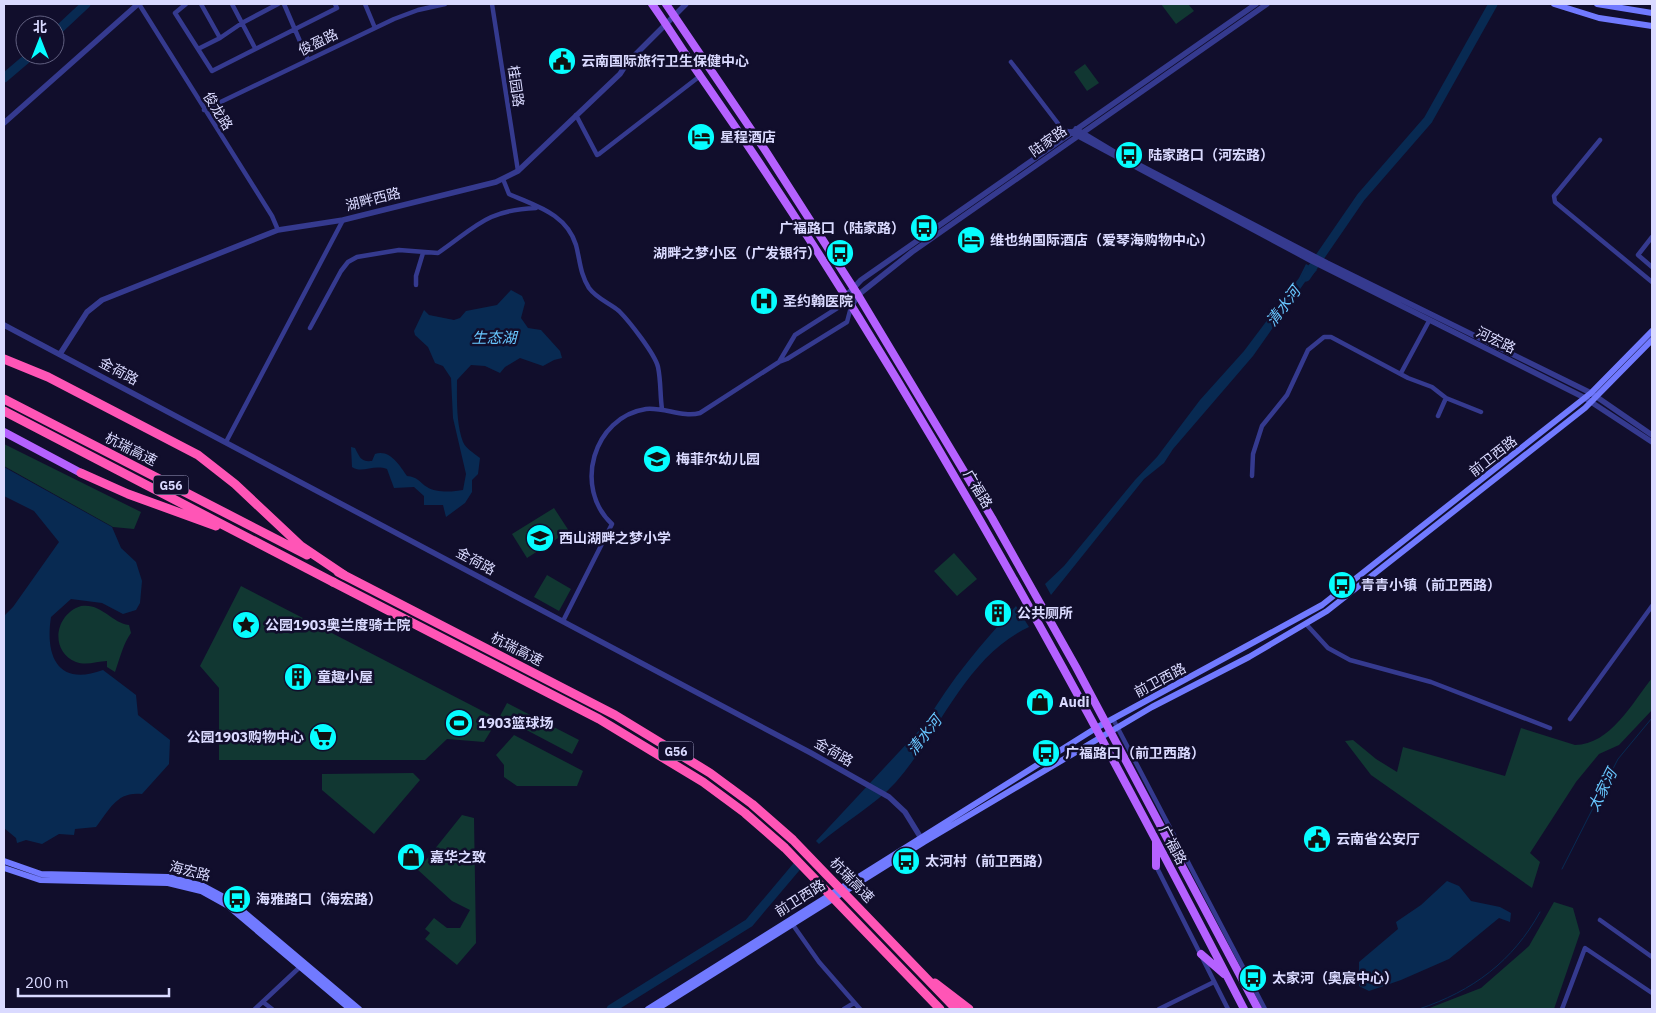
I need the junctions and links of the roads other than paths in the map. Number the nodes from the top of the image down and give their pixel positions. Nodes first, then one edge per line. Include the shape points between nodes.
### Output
1 (139, 4) edge
2 (186, 4) edge
3 (201, 4) edge
4 (232, 4) edge
5 (278, 4) edge
6 (284, 4) edge
7 (334, 4) edge
8 (364, 4) edge
9 (445, 4) edge
10 (492, 4) edge
11 (652, 4) edge
12 (666, 4) edge
13 (686, 4) edge
14 (1256, 4) edge
15 (1267, 4) edge
16 (1554, 4) edge
17 (1598, 4) edge
18 (1652, 13) edge
19 (674, 14) junction
20 (242, 23) junction
21 (666, 23) junction
22 (1652, 26) edge
23 (295, 28) junction
24 (375, 28) junction
25 (220, 38) junction
26 (255, 48) junction
27 (198, 49) junction
28 (308, 60) junction
29 (1011, 62) dead end
30 (700, 76) junction
31 (204, 110) junction
32 (576, 115) junction
33 (4, 123) edge
34 (1074, 131) junction
35 (1080, 134) junction
36 (1600, 140) dead end
37 (518, 171) junction
38 (504, 178) junction
39 (543, 207) junction
40 (342, 220) junction
41 (278, 230) junction
42 (1652, 237) edge
43 (423, 253) junction
44 (1325, 265) junction
45 (1652, 267) edge
46 (1652, 282) edge
47 (416, 285) dead end
48 (855, 291) junction
49 (845, 297) junction
50 (851, 307) junction
51 (1429, 321) junction
52 (4, 326) edge
53 (310, 328) dead end
54 (1652, 331) edge
55 (1652, 340) edge
56 (60, 354) junction
57 (4, 358) edge
58 (779, 362) junction
59 (1401, 373) junction
60 (1594, 395) junction
61 (1446, 398) junction
62 (1585, 398) junction
63 (4, 399) edge
64 (1591, 402) junction
65 (662, 409) junction
66 (4, 412) edge
67 (1481, 412) dead end
68 (1438, 416) dead end
69 (4, 432) edge
70 (1652, 435) edge
71 (226, 442) junction
72 (1652, 442) edge
73 (81, 473) joint
74 (1252, 476) dead end
75 (277, 553) junction
76 (340, 573) junction
77 (1652, 606) edge
78 (563, 621) junction
79 (1306, 624) junction
80 (1112, 719) junction
81 (1570, 719) dead end
82 (1104, 723) junction
83 (1096, 728) junction
84 (1117, 728) junction
85 (1550, 728) dead end
86 (1109, 732) junction
87 (1101, 737) junction
88 (921, 838) junction
89 (1156, 840) junction
90 (4, 862) edge
91 (1156, 866) joint
92 (4, 868) edge
93 (1600, 920) dead end
94 (793, 924) junction
95 (1200, 954) junction
96 (1652, 957) edge
97 (302, 965) junction
98 (916, 967) junction
99 (1227, 977) junction
100 (1214, 982) junction
101 (1652, 993) edge
102 (262, 1002) junction
103 (854, 1003) junction
104 (255, 1009) edge
105 (272, 1009) edge
106 (350, 1009) edge
107 (359, 1009) edge
108 (648, 1009) edge
109 (657, 1009) edge
110 (844, 1009) edge
111 (860, 1009) edge
112 (940, 1009) edge
113 (956, 1009) edge
114 (969, 1009) edge
115 (1159, 1009) edge
116 (1228, 1009) edge
117 (1244, 1009) edge
118 (1258, 1009) edge
119 (1265, 1009) edge
120 (1562, 1009) edge

1 - 31 street, 俊龙路
1 - 33 street
2 - 27 street via 175,13
3 - 25 street
4 - 20 street
5 - 20 street
6 - 23 street
7 - 23 street via 337,8
8 - 24 street
9 - 24 street, 俊盈路 via 418,10
10 - 37 street, 桂园路
11 - 21 main road, 广福路
12 - 19 main road, 广福路
13 - 19 street, 湖畔西路
14 - 34 street, 陆家路
15 - 35 street, 陆家路
16 - 22 main road via 1599,18
17 - 18 main road
19 - 21 street, 湖畔西路
19 - 48 main road, 广福路
20 - 25 street
20 - 26 street
21 - 30 main road, 广福路
21 - 32 street, 湖畔西路 via 620,74
23 - 26 street
23 - 28 street
24 - 28 street, 俊盈路
25 - 27 street
26 - 27 street via 212,71
28 - 31 street, 俊盈路
29 - 34 street via 1064,130
30 - 32 street via 599,154 593,149
30 - 49 main road, 广福路 via 804,229
31 - 41 street, 俊龙路
32 - 37 street, 湖畔西路
34 - 35 street
34 - 48 street, 陆家路
35 - 44 street
35 - 48 street, 陆家路
36 - 46 street via 1554,196 1555,202
37 - 38 street, 湖畔西路
38 - 39 street via 509,194
38 - 40 street, 湖畔西路
39 - 43 street via 497,214 465,232 438,253
39 - 65 street via 572,234 588,286 598,298 623,315 652,354 658,366
40 - 41 street, 湖畔西路
40 - 71 street
41 - 56 street, 湖畔西路 via 102,300 87,312
42 - 45 street via 1638,255
43 - 47 street
43 - 53 street via 399,250 357,257 348,262
44 - 51 street, 河宏路
44 - 60 street, 河宏路
48 - 49 street, 陆家路
48 - 50 street, 陆家路
48 - 82 main road, 广福路 via 992,518
49 - 50 main road, 广福路
49 - 58 street via 839,307 795,335
50 - 58 street via 847,322
50 - 83 main road, 广福路 via 983,522
51 - 59 street
51 - 62 street, 河宏路
52 - 56 street, 金荷路
54 - 60 main road, 前卫西路
55 - 60 main road, 前卫西路
56 - 71 street, 金荷路
57 - 76 highway via 48,377 198,455 301,546
58 - 65 street via 700,412 688,414
59 - 61 street via 1432,387
59 - 74 street via 1331,337 1324,337 1308,350 1287,395 1262,426 1253,454
60 - 62 main road, 前卫西路
60 - 64 main road, 前卫西路
60 - 70 street, 河宏路
61 - 67 street
61 - 68 street
62 - 64 street, 河宏路
62 - 80 main road, 前卫西路 via 1322,605
63 - 76 highway, 杭瑞高速 / G56
64 - 72 street, 河宏路
64 - 79 main road, 前卫西路 via 1394,560
65 - 78 street via 647,409 625,417 612,426 596,449 591,462 592,484 601,511 612,524
66 - 75 highway, 杭瑞高速 / G56
69 - 73 main road
71 - 78 street, 金荷路
73 - 75 highway
75 - 112 highway, 杭瑞高速 / G56, bridge via 598,719 703,782 796,858
76 - 98 highway, 杭瑞高速 / G56, bridge via 610,712 698,765 752,804 793,840
77 - 81 street
78 - 88 street, 金荷路 via 889,797 905,812
79 - 84 main road, 前卫西路
79 - 85 street via 1328,648 1350,660 1431,682
80 - 82 main road, 前卫西路
80 - 84 street
82 - 83 main road, 前卫西路
82 - 86 main road, 广福路
83 - 87 main road, 广福路
83 - 88 main road, 前卫西路
84 - 86 main road, 前卫西路
84 - 119 street
86 - 87 main road, 前卫西路
86 - 118 main road, 广福路
87 - 89 main road, 广福路
87 - 94 main road, 前卫西路
88 - 108 main road, 前卫西路
89 - 91 main road
89 - 99 main road, 广福路
90 - 97 main road, 海宏路 via 41,874 168,877 203,886 231,902
91 - 95 street
92 - 97 main road, 海宏路 via 40,880 168,883 201,891 228,906
93 - 96 street
94 - 103 street via 819,962
94 - 109 main road, 前卫西路
95 - 99 main road
95 - 100 street
97 - 102 street
97 - 106 main road, 海宏路
97 - 107 main road, 海宏路
98 - 113 highway, 杭瑞高速 / G56, bridge
98 - 114 highway, bridge
99 - 117 main road, 广福路
100 - 115 street
100 - 116 street
101 - 120 street via 1585,948
102 - 104 street
102 - 105 street
103 - 110 street
103 - 111 street

